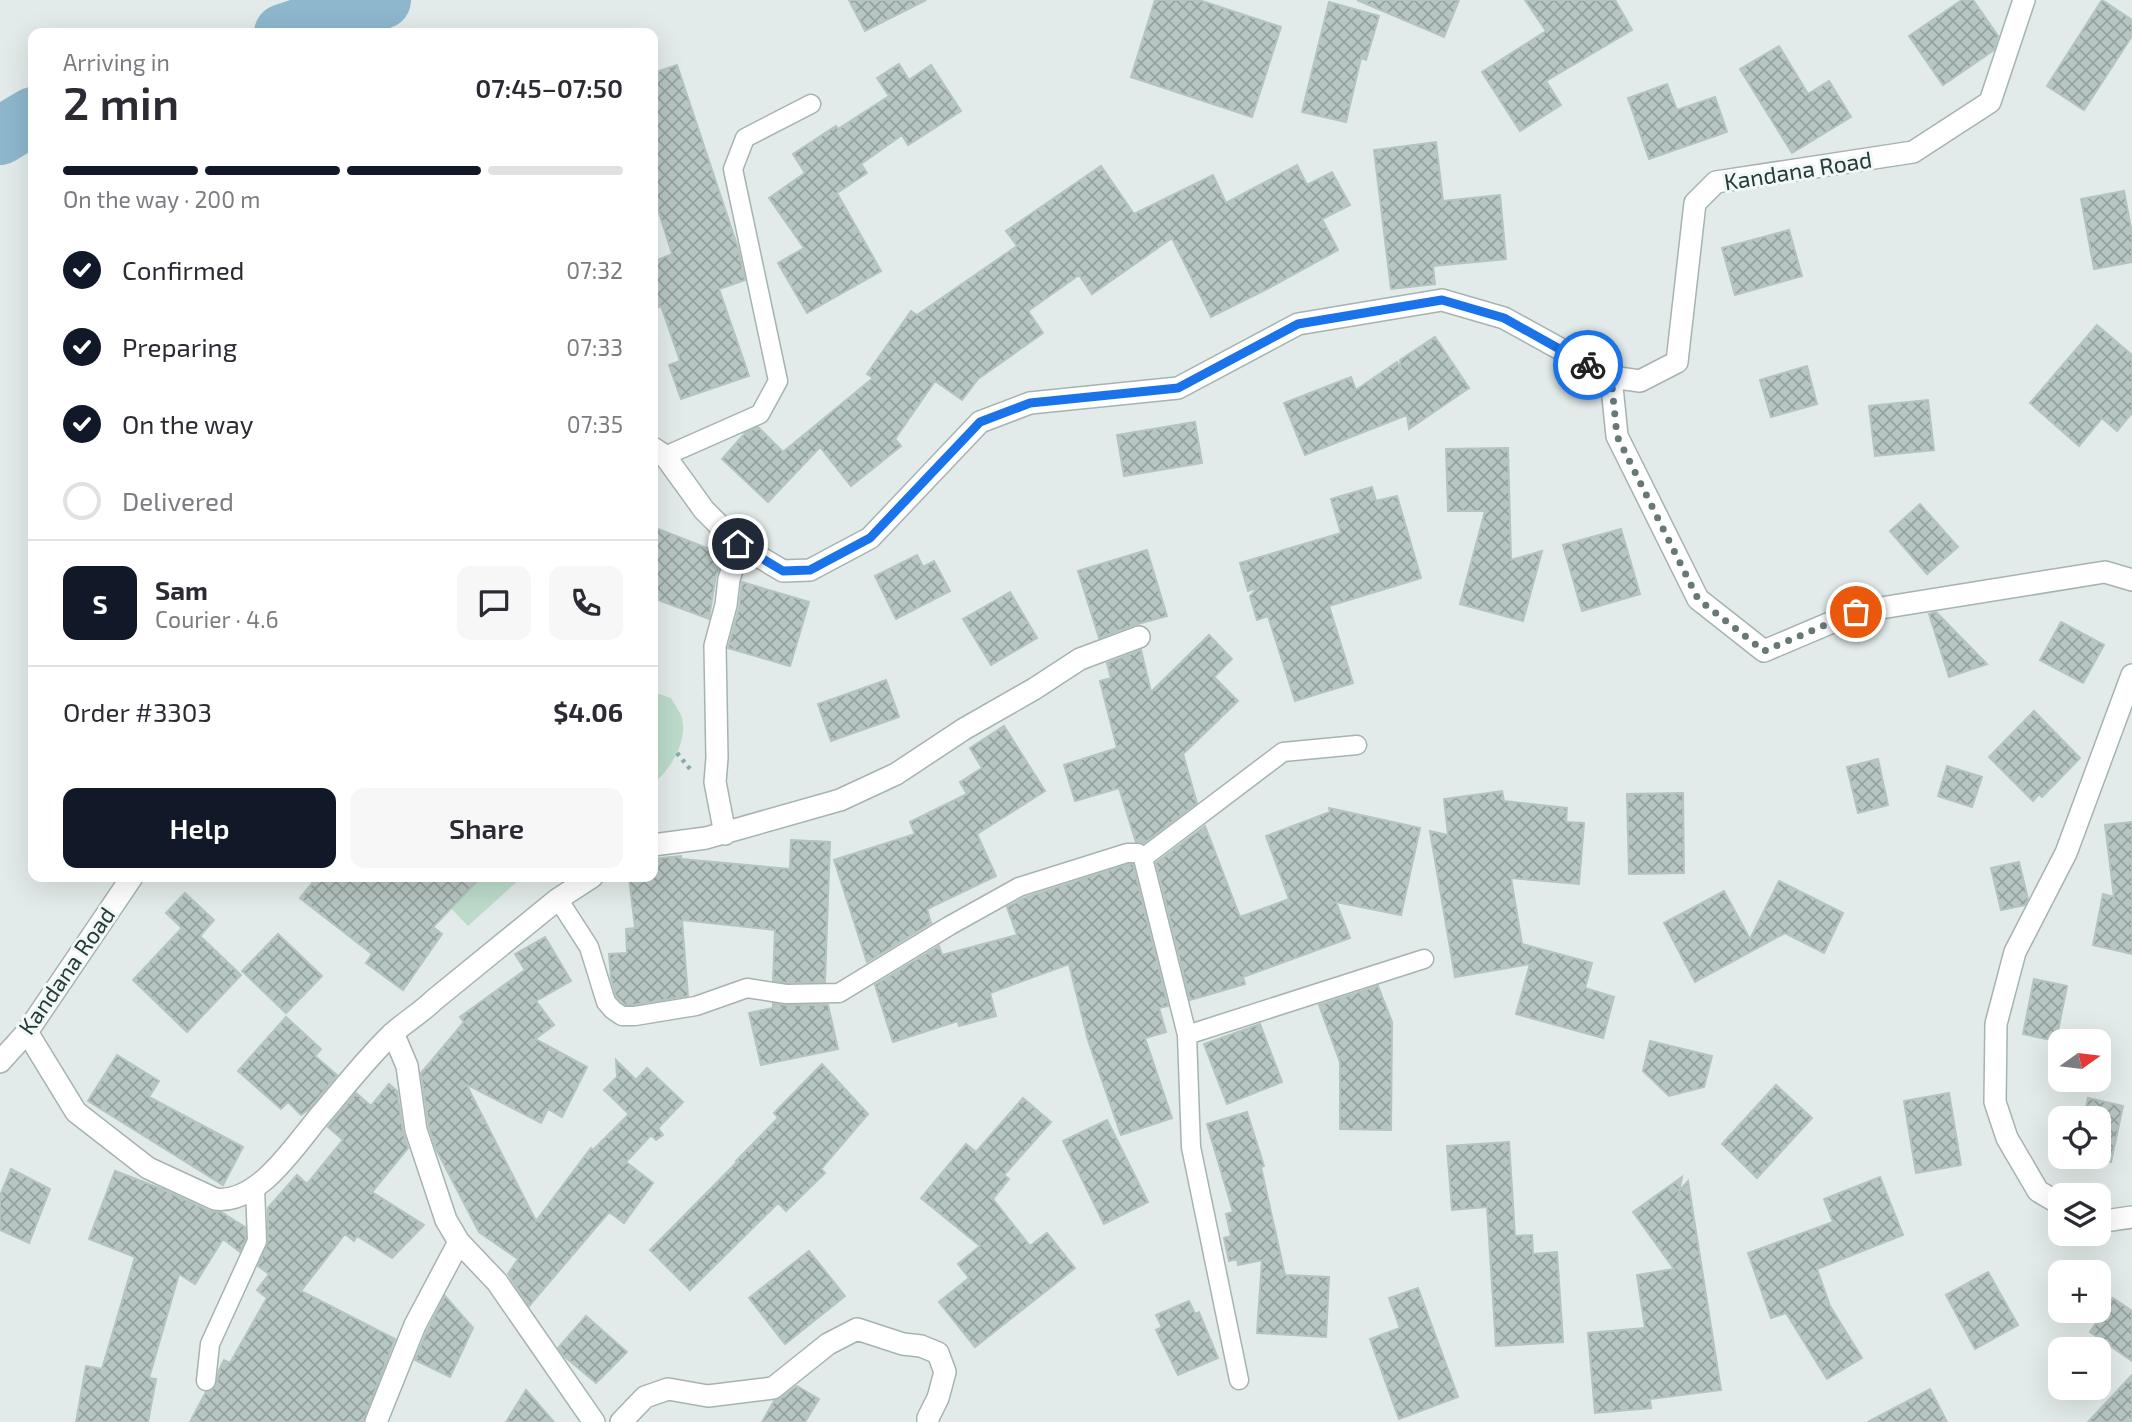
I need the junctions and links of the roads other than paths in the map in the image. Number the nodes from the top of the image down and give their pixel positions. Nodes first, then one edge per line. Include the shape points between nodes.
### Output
1 (2024, 0) edge
2 (811, 104) dead end
3 (1611, 377) junction
4 (659, 452) edge
5 (745, 547) junction
6 (2132, 580) edge
7 (1139, 637) dead end
8 (2132, 675) edge
9 (1357, 745) dead end
10 (725, 834) junction
11 (658, 844) edge
12 (1143, 858) junction
13 (129, 882) edge
14 (585, 882) edge
15 (558, 899) junction
16 (1424, 959) dead end
17 (27, 1032) junction
18 (393, 1033) junction
19 (1186, 1035) junction
20 (0, 1062) edge
21 (255, 1187) junction
22 (2048, 1197) edge
23 (2132, 1217) edge
24 (2111, 1220) edge
25 (459, 1242) junction
26 (1239, 1380) dead end
27 (206, 1381) dead end
28 (376, 1422) edge
29 (594, 1422) edge
30 (621, 1422) edge
31 (928, 1422) edge

1 - 3 street, Kandana Road via 1990,102 1913,152 1716,182 1695,203 1677,362 1640,382
2 - 4 lane via 745,138 733,169 778,382 760,414
3 - 5 street, Kandana Road via 1504,318 1442,300 1298,324 1178,388 1030,403 980,422 870,538 810,570 783,571
3 - 6 street via 1617,436 1698,599 1764,651 1856,612 2105,572
4 - 5 street, Kandana Road via 704,510
5 - 10 street via 729,579 715,646 715,782
7 - 10 street via 1080,659 896,774 840,800
8 - 22 street via 2066,853 2015,952 1996,1024 1995,1102 2007,1138 2038,1191
9 - 12 lane via 1283,752
10 - 11 street
12 - 15 lane via 1127,853 1019,887 839,993 786,994 747,988 696,1006 635,1016 622,1016 606,1002 589,947
12 - 19 lane
13 - 17 street, Kandana Road
14 - 15 street
15 - 18 street
16 - 19 lane
17 - 20 street, Kandana Road
17 - 21 street via 76,1112 148,1168 225,1201
18 - 21 street via 275,1170
18 - 25 street via 407,1066 416,1130 446,1220
19 - 26 lane via 1191,1147
21 - 27 lane via 257,1241 209,1344
23 - 24 street
25 - 28 street via 415,1325
25 - 29 street via 497,1282
30 - 31 street via 645,1397 668,1389 708,1396 773,1388 828,1343 857,1329 938,1353 945,1372

